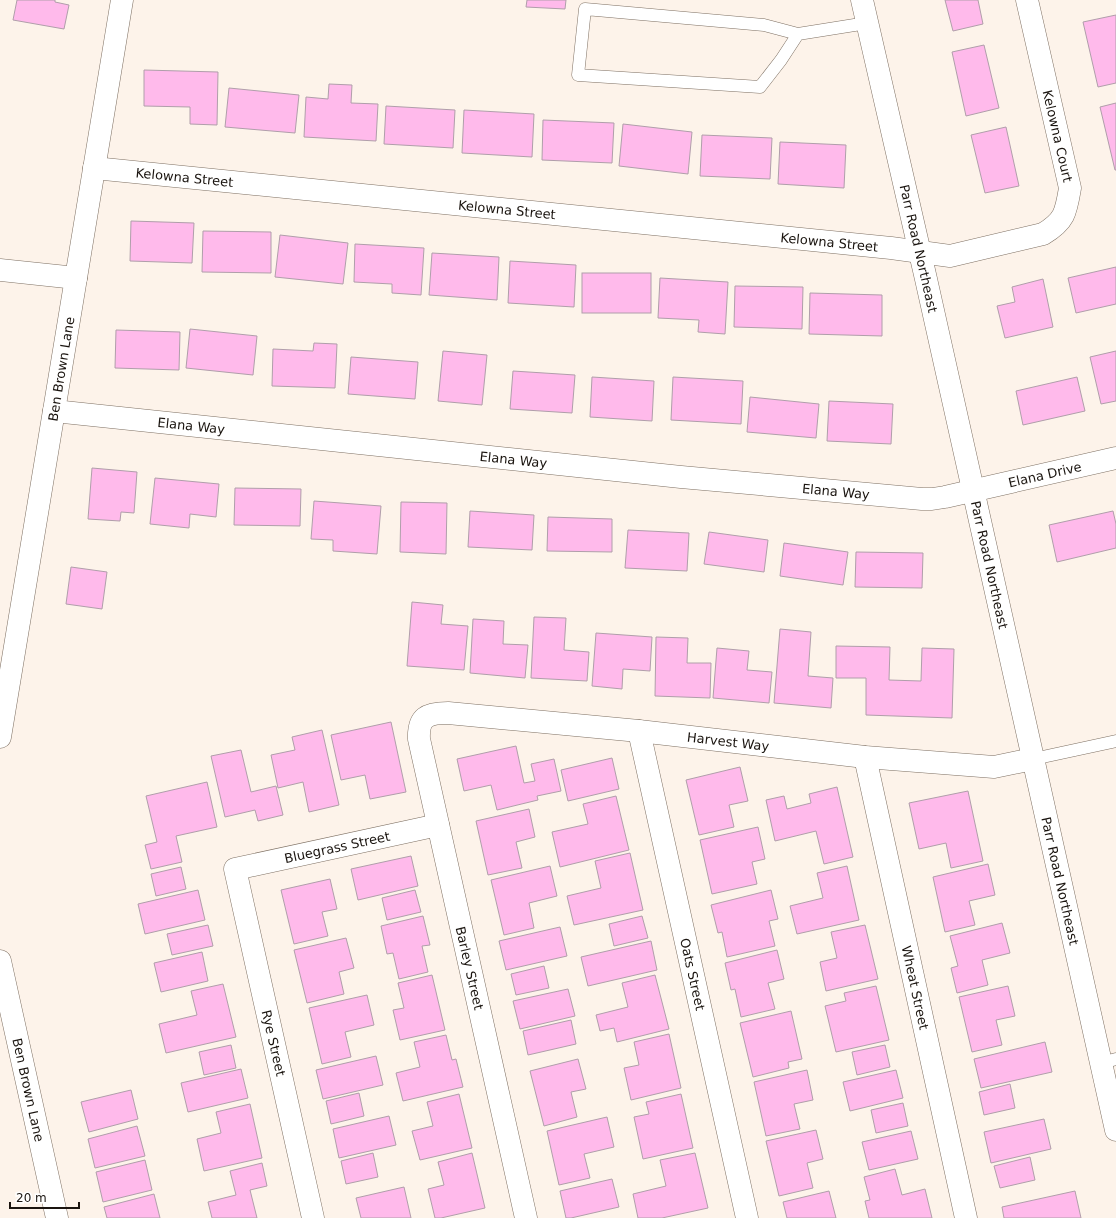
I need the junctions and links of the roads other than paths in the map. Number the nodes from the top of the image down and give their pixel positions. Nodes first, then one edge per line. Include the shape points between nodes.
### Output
1 (122, 0) edge
2 (862, 0) edge
3 (1027, 0) edge
4 (867, 24) junction
5 (798, 34) junction
6 (94, 168) junction
7 (919, 253) junction
8 (0, 270) edge
9 (76, 278) junction
10 (54, 411) junction
11 (1116, 458) edge
12 (973, 490) junction
13 (424, 718) joint
14 (640, 731) junction
15 (0, 737) edge
16 (1116, 741) edge
17 (866, 757) junction
18 (1033, 758) junction
19 (438, 825) junction
20 (235, 869) joint
21 (0, 961) edge
22 (1108, 1061) edge
23 (1116, 1130) edge
24 (57, 1218) edge
25 (313, 1218) edge
26 (526, 1218) edge
27 (747, 1218) edge
28 (966, 1218) edge

1 - 6 street, Ben Brown Lane
2 - 4 street, Parr Road Northeast
3 - 7 street, Kelowna Court via 1070,188 1063,217 1055,227 1043,234 950,256
4 - 5 lane
4 - 7 street, Parr Road Northeast
5 - 5 lane via 764,25 584,9 578,75 760,87
6 - 7 street, Kelowna Street via 891,248
6 - 9 street, Ben Brown Lane
7 - 12 street, Parr Road Northeast
8 - 9 street
9 - 10 street, Ben Brown Lane
10 - 12 street, Elana Way via 681,477 922,499 945,497
10 - 15 street, Ben Brown Lane
11 - 12 street, Elana Drive
12 - 18 street, Parr Road Northeast
13 - 14 street, Harvest Way via 436,713 448,713
13 - 19 street, Barley Street via 419,727 419,739
14 - 17 street, Harvest Way
14 - 27 street, Oats Street
16 - 18 lane
17 - 18 street, Harvest Way via 994,767
17 - 28 street, Wheat Street
18 - 22 street, Parr Road Northeast
19 - 20 street, Bluegrass Street
19 - 26 street, Barley Street
20 - 25 street, Rye Street
21 - 24 street, Ben Brown Lane
22 - 23 street, Parr Road Northeast

